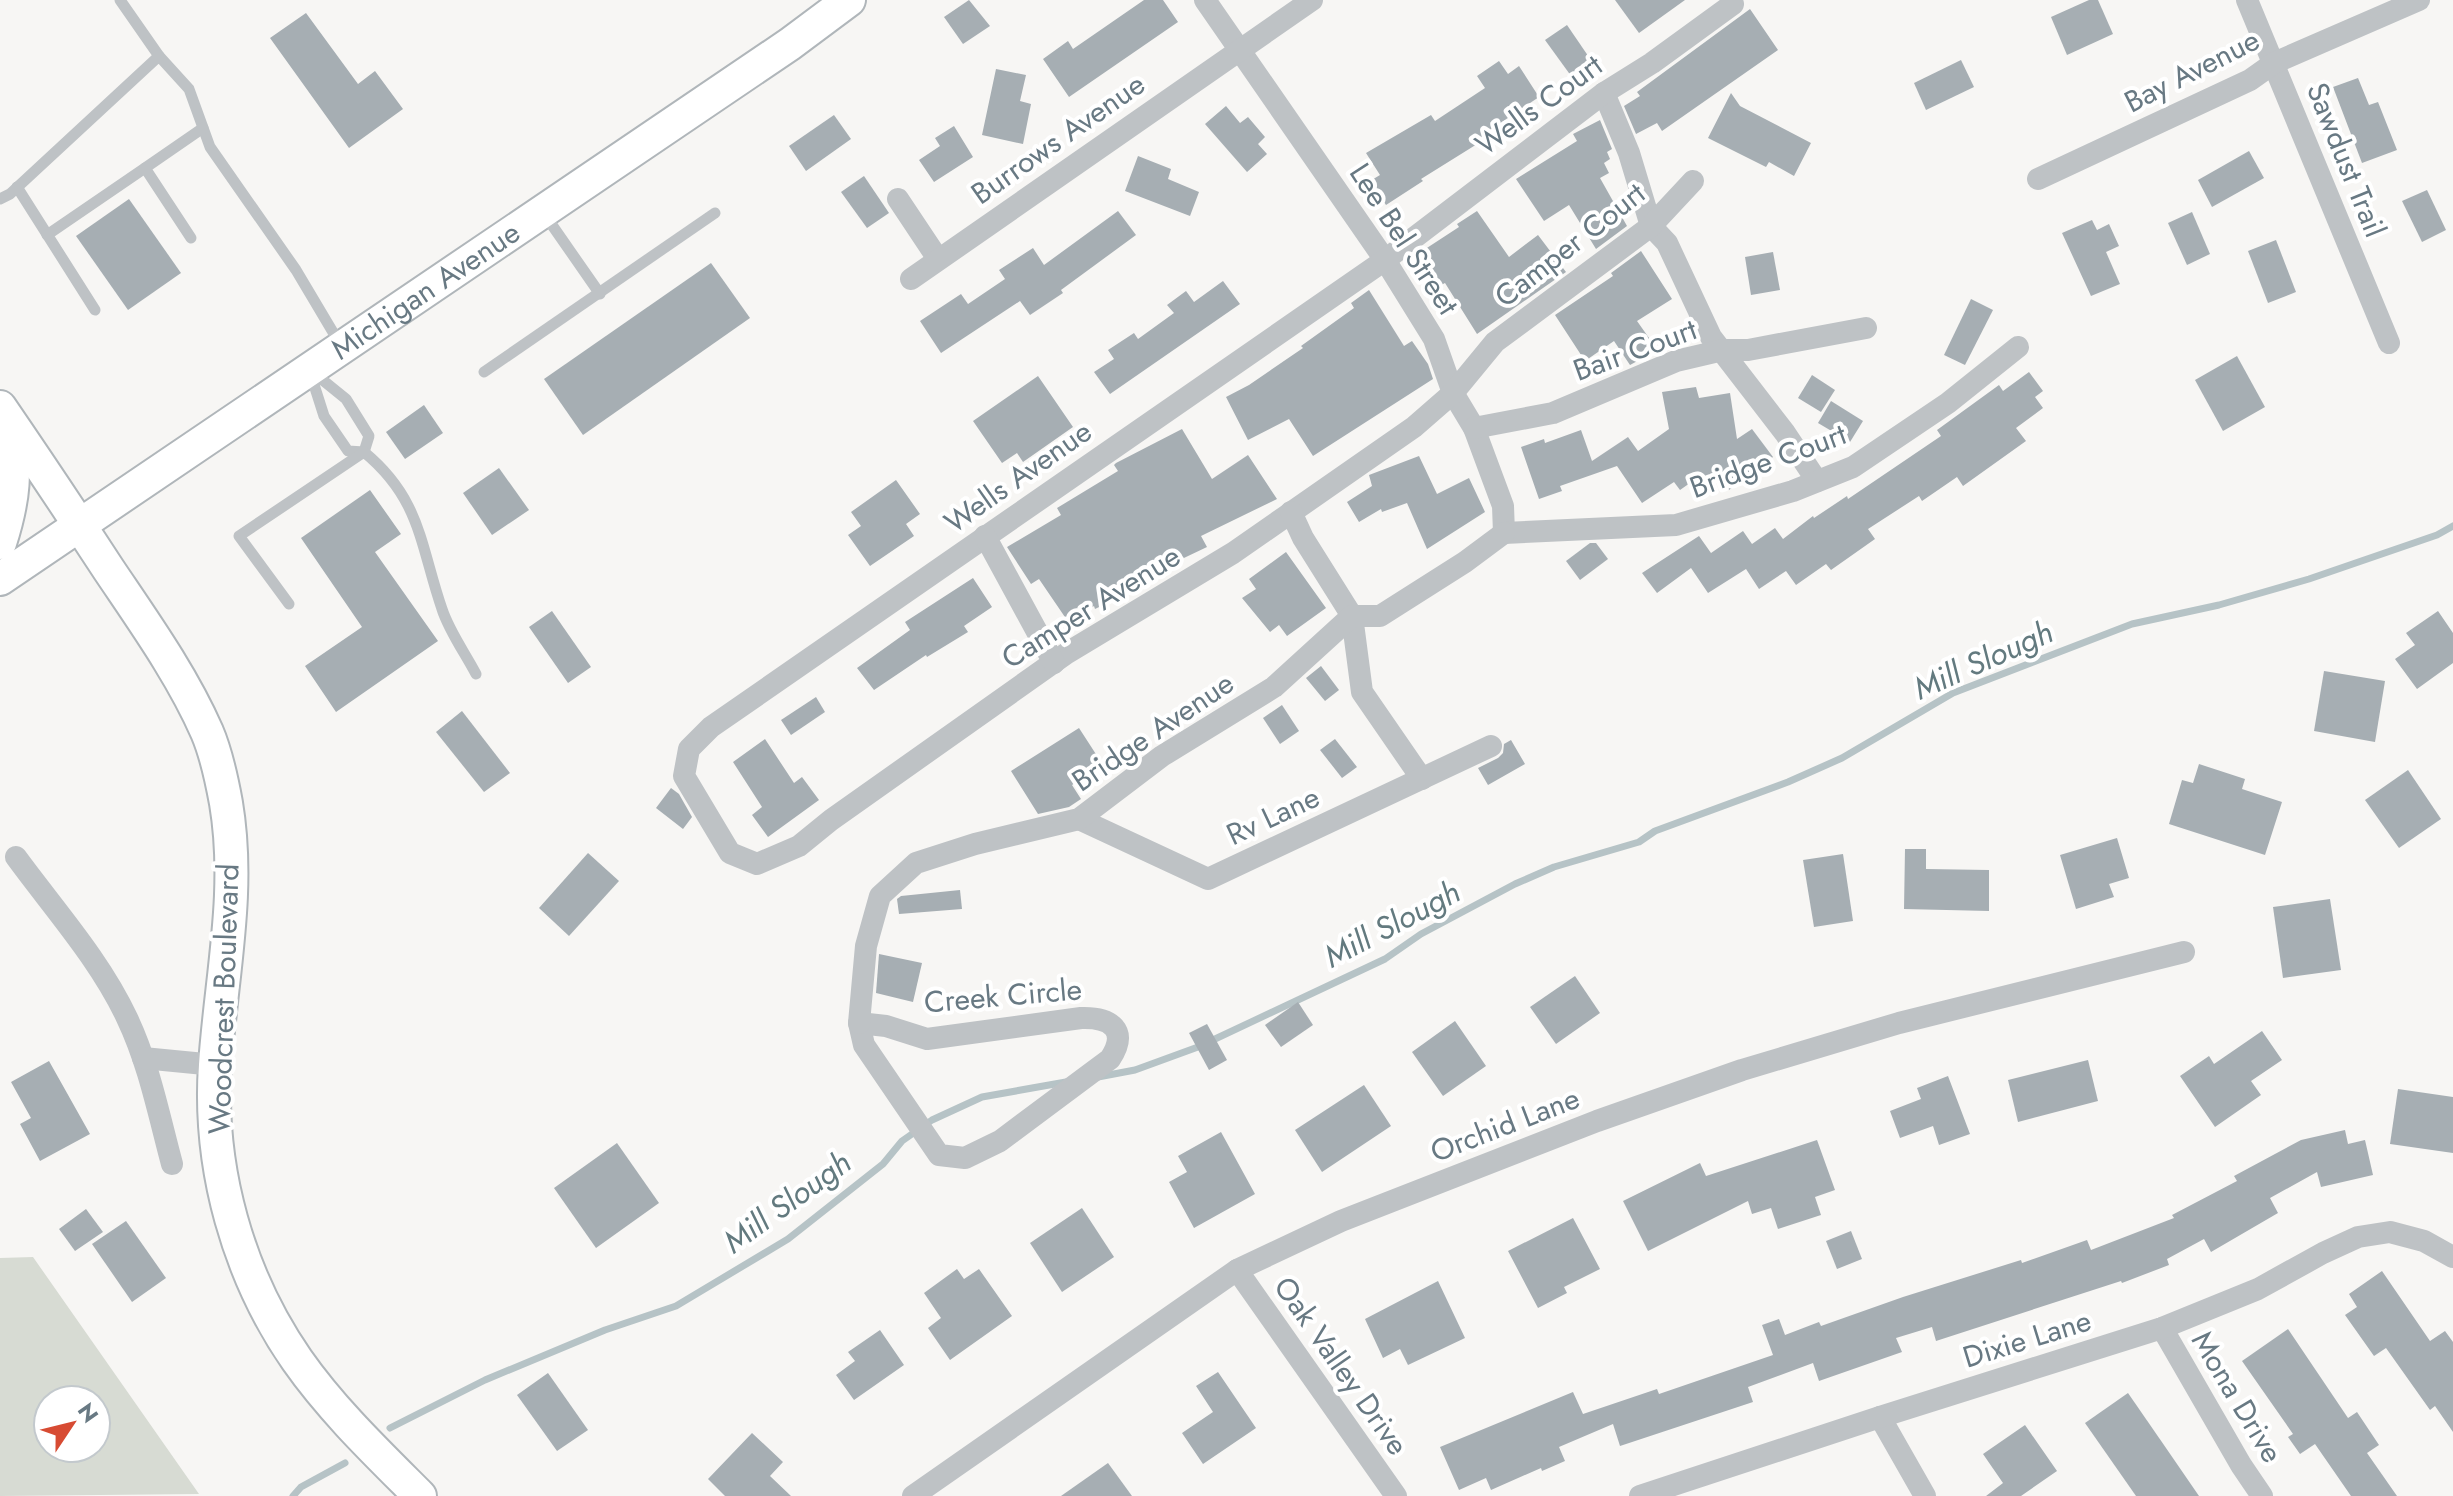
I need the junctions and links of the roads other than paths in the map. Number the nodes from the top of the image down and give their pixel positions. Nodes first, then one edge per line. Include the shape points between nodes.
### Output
1 (120, 0) edge
2 (849, 0) edge
3 (1205, 0) edge
4 (1312, 0) edge
5 (2247, 0) edge
6 (2419, 0) edge
7 (1733, 4) dead end
8 (1241, 50) junction
9 (159, 56) junction
10 (2274, 63) junction
11 (1604, 93) junction
12 (203, 128) junction
13 (145, 168) junction
14 (2038, 179) dead end
15 (1693, 181) dead end
16 (17, 187) junction
17 (0, 199) edge
18 (898, 199) dead end
19 (543, 211) junction
20 (715, 213) dead end
21 (1651, 226) junction
22 (47, 235) junction
23 (191, 238) dead end
24 (938, 259) junction
25 (1385, 260) junction
26 (911, 279) dead end
27 (600, 294) junction
28 (95, 310) dead end
29 (1866, 328) dead end
30 (2389, 343) dead end
31 (341, 347) junction
32 (2018, 347) dead end
33 (1723, 350) junction
34 (309, 369) junction
35 (484, 372) dead end
36 (1453, 393) junction
37 (5, 414) edge
38 (1474, 428) junction
39 (364, 452) junction
40 (1817, 481) junction
41 (1291, 512) junction
42 (79, 524) junction
43 (1504, 533) junction
44 (985, 536) junction
45 (0, 543) edge
46 (0, 579) edge
47 (289, 604) dead end
48 (1352, 616) junction
49 (1054, 663) junction
50 (476, 674) dead end
51 (1491, 746) dead end
52 (1422, 779) junction
53 (1079, 819) junction
54 (16, 857) dead end
55 (757, 864) joint
56 (2184, 952) dead end
57 (859, 1023) junction
58 (143, 1058) junction
59 (215, 1065) junction
60 (172, 1164) dead end
61 (2453, 1257) edge
62 (1237, 1270) junction
63 (2162, 1328) junction
64 (1880, 1417) junction
65 (420, 1496) edge
66 (913, 1496) edge
67 (1396, 1496) edge
68 (1640, 1496) edge
69 (1925, 1496) edge
70 (2262, 1496) edge

1 - 9 lane
2 - 19 main road, Michigan Avenue
3 - 8 street, Lee Bel Street
4 - 8 street, Burrows Avenue
5 - 10 street, Sawdust Trail
6 - 10 street, Bay Avenue
7 - 11 street, Wells Court
8 - 24 street, Burrows Avenue
8 - 25 street, Lee Bel Street
9 - 12 lane via 189,89
9 - 16 lane
10 - 14 street, Bay Avenue via 2250,80
10 - 30 street, Sawdust Trail
11 - 21 street
11 - 25 street, Wells Court
12 - 13 lane
12 - 31 lane via 210,147 296,270
13 - 22 lane
13 - 23 lane
15 - 21 street, Camper Court
16 - 17 lane
16 - 22 lane
18 - 24 street
19 - 27 lane
19 - 31 main road, Michigan Avenue
20 - 27 lane
21 - 33 street via 1667,243 1711,337
21 - 36 street, Camper Court via 1495,342
22 - 28 lane
24 - 26 street, Burrows Avenue
25 - 36 street, Lee Bel Street via 1434,339
25 - 44 street, Wells Avenue
27 - 35 lane
29 - 33 street, Bair Court
31 - 34 main road, Michigan Avenue
32 - 40 street, Bridge Court via 1853,467
33 - 38 street, Bair Court via 1676,361 1553,413
33 - 40 street
34 - 39 lane via 324,416 348,451
34 - 39 lane via 346,399 369,436
34 - 42 main road, Michigan Avenue
36 - 38 street, Lee Bel Street
36 - 41 street, Camper Avenue via 1414,427
37 - 42 main road, Woodcrest Boulevard
37 - 45 main road via 15,474
38 - 43 street, Lee Bel Street via 1503,506
39 - 47 lane via 239,536
39 - 50 lane via 411,508 442,611
40 - 43 street, Bridge Court via 1676,525
41 - 48 street
41 - 49 street, Camper Avenue
42 - 46 main road, Michigan Avenue
42 - 59 main road, Woodcrest Boulevard via 158,643 208,734 226,803 230,941
43 - 48 street via 1380,616
44 - 49 street
44 - 55 street, Wells Avenue via 711,727 689,749 684,776 730,853
48 - 52 street via 1362,692
48 - 53 street, Bridge Avenue via 1274,687 1162,756
49 - 55 street, Camper Avenue via 799,846
51 - 52 street, Rv Lane
52 - 53 street, Rv Lane via 1208,879
53 - 57 street, Bridge Avenue via 916,863 880,896 866,946
54 - 58 street via 106,980
56 - 62 street, Orchid Lane via 1899,1023 1742,1070 1341,1221
57 - 57 street, Creek Circle via 927,1039 1095,1018 1109,1022 1119,1046 1110,1059 1000,1141 965,1158 939,1155 864,1045
58 - 59 street
58 - 60 street
59 - 65 main road, Woodcrest Boulevard via 219,1163 250,1277 298,1361
61 - 63 street, Dixie Lane via 2424,1241 2390,1232 2358,1237 2258,1289
62 - 66 street, Orchid Lane
62 - 67 street, Oak Valley Drive
63 - 64 street, Dixie Lane
63 - 70 street, Mona Drive
64 - 68 street, Dixie Lane
64 - 69 street

